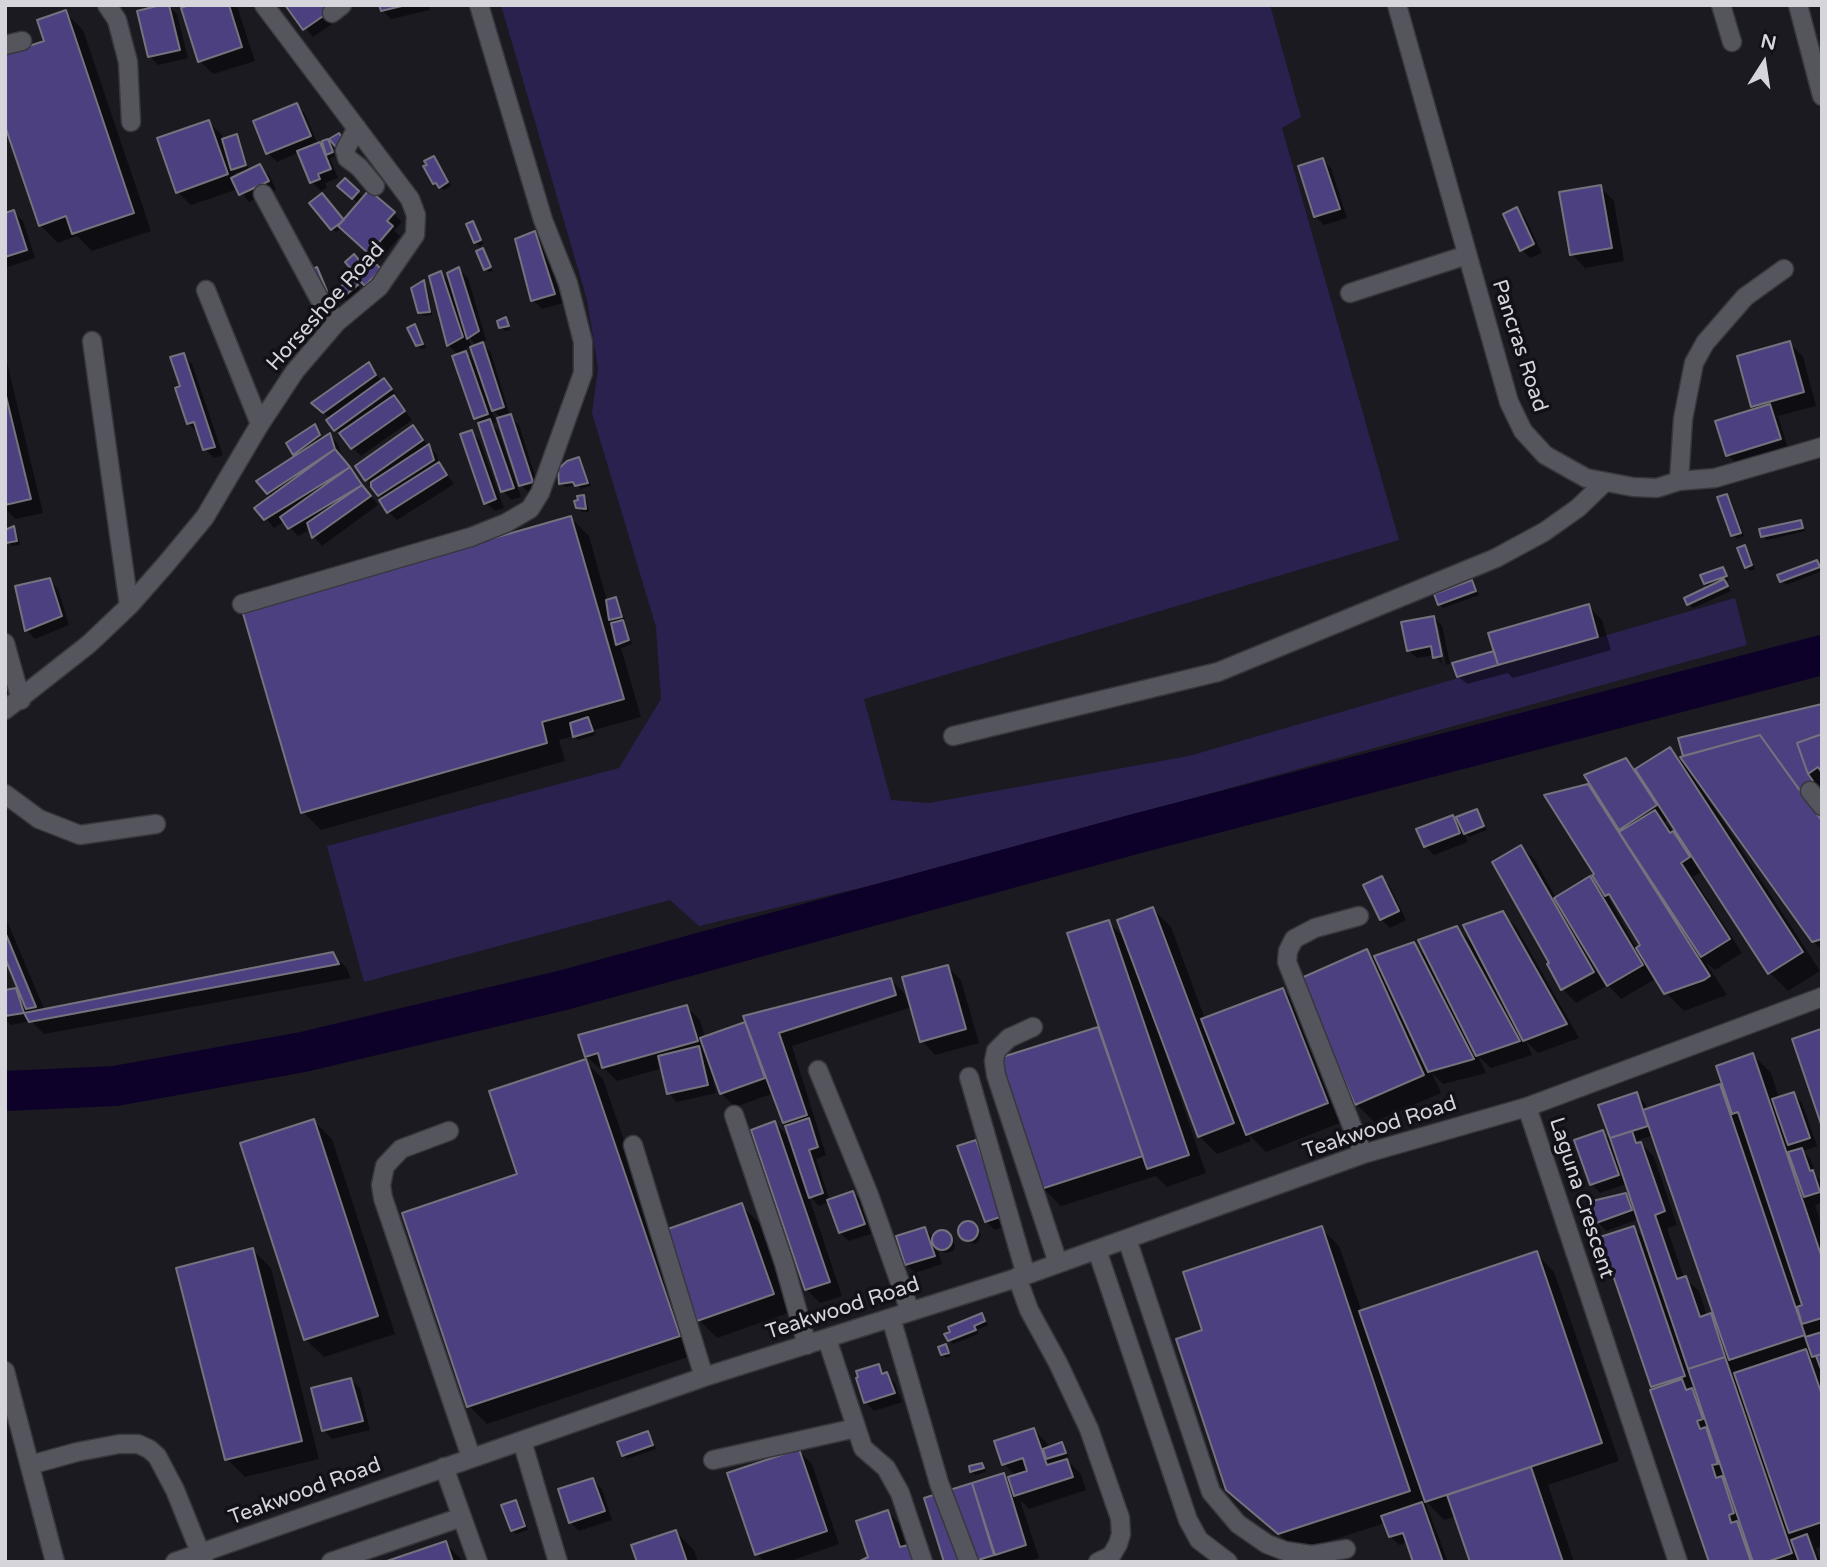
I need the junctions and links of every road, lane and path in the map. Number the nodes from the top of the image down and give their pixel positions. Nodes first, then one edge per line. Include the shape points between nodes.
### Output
1 (107, 5) edge
2 (264, 5) edge
3 (479, 5) edge
4 (1396, 5) edge
5 (1721, 5) edge
6 (1798, 5) edge
7 (1814, 33) edge
8 (1732, 42) dead end
9 (1822, 96) edge
10 (131, 122) dead end
11 (357, 128) junction
12 (375, 186) dead end
13 (263, 194) dead end
14 (1467, 255) junction
15 (1784, 269) dead end
16 (206, 290) dead end
17 (1350, 293) dead end
18 (337, 322) junction
19 (92, 341) dead end
20 (260, 424) junction
21 (1822, 447) edge
22 (1679, 481) junction
23 (1605, 482) junction
24 (242, 604) dead end
25 (129, 606) junction
26 (5, 643) edge
27 (21, 700) junction
28 (5, 710) edge
29 (953, 736) dead end
30 (1810, 791) dead end
31 (5, 794) edge
32 (1822, 806) edge
33 (156, 824) dead end
34 (1359, 916) dead end
35 (1822, 997) edge
36 (1033, 1027) dead end
37 (818, 1070) dead end
38 (969, 1077) dead end
39 (1527, 1107) junction
40 (734, 1115) dead end
41 (449, 1131) dead end
42 (633, 1145) dead end
43 (1363, 1154) junction
44 (1127, 1239) junction
45 (1097, 1250) junction
46 (1058, 1264) junction
47 (1021, 1276) junction
48 (910, 1311) junction
49 (891, 1318) junction
50 (827, 1339) junction
51 (807, 1345) junction
52 (5, 1371) edge
53 (704, 1377) junction
54 (856, 1427) junction
55 (522, 1441) junction
56 (471, 1457) junction
57 (713, 1460) dead end
58 (30, 1465) junction
59 (444, 1466) junction
60 (462, 1517) junction
61 (1346, 1549) dead end
62 (203, 1557) edge
63 (1222, 1561) edge
64 (55, 1562) edge
65 (175, 1562) edge
66 (331, 1562) edge
67 (478, 1562) edge
68 (558, 1562) edge
69 (923, 1562) edge
70 (970, 1562) edge
71 (1097, 1562) edge
72 (1678, 1562) edge

1 - 10 street via 117,20 128,62
2 - 11 street, Horseshoe Road
3 - 24 street via 583,342 583,373 540,493 530,509 471,537
4 - 14 street, Pancras Road
5 - 8 street
6 - 7 street
7 - 9 street
11 - 12 street via 345,150 347,158
11 - 18 street, Horseshoe Road via 410,199 416,224 410,245 379,287
13 - 18 street via 320,300
14 - 17 street
14 - 23 street, Pancras Road via 1509,402 1523,431 1545,455 1586,478
15 - 22 street via 1745,297 1694,363 1682,419
16 - 20 street
18 - 20 street, Horseshoe Road via 295,371
19 - 25 street
20 - 25 street, Horseshoe Road via 205,517
21 - 22 street, Pancras Road via 1715,478
22 - 23 street, Pancras Road via 1657,488
23 - 29 street via 1544,532 1496,558 1218,672
25 - 27 street, Horseshoe Road
26 - 27 street
27 - 28 street, Horseshoe Road
30 - 32 street
31 - 33 street via 39,819 80,835
34 - 43 street via 1294,939 1287,962
35 - 39 street, Laguna Crescent
36 - 46 street via 1009,1038 996,1051 994,1061
37 - 48 street
38 - 47 street
39 - 43 street, Teakwood Road
39 - 72 street, Laguna Crescent
40 - 51 street
41 - 56 street via 401,1149 385,1166 381,1185
42 - 53 street
43 - 44 street, Teakwood Road
44 - 45 street, Teakwood Road
44 - 61 street via 1211,1492 1238,1524 1267,1544 1311,1555
45 - 46 street, Teakwood Road
45 - 63 street via 1188,1520 1199,1540
46 - 47 street, Teakwood Road
47 - 48 street, Teakwood Road
47 - 71 street via 1029,1310 1088,1429 1120,1518 1118,1544 1111,1556
48 - 49 street, Teakwood Road
49 - 50 street, Teakwood Road
49 - 70 street via 939,1483
50 - 51 street, Teakwood Road
50 - 54 street
51 - 53 street, Teakwood Road
52 - 58 street
53 - 55 street, Teakwood Road
54 - 57 street
54 - 69 street via 863,1448 886,1468 900,1493
55 - 56 street, Teakwood Road
55 - 68 street
56 - 59 street, Teakwood Road
58 - 62 street via 119,1444 149,1448 175,1490
58 - 64 street
59 - 60 street
59 - 62 street, Teakwood Road
60 - 66 street
60 - 67 street
62 - 65 street, Teakwood Road

